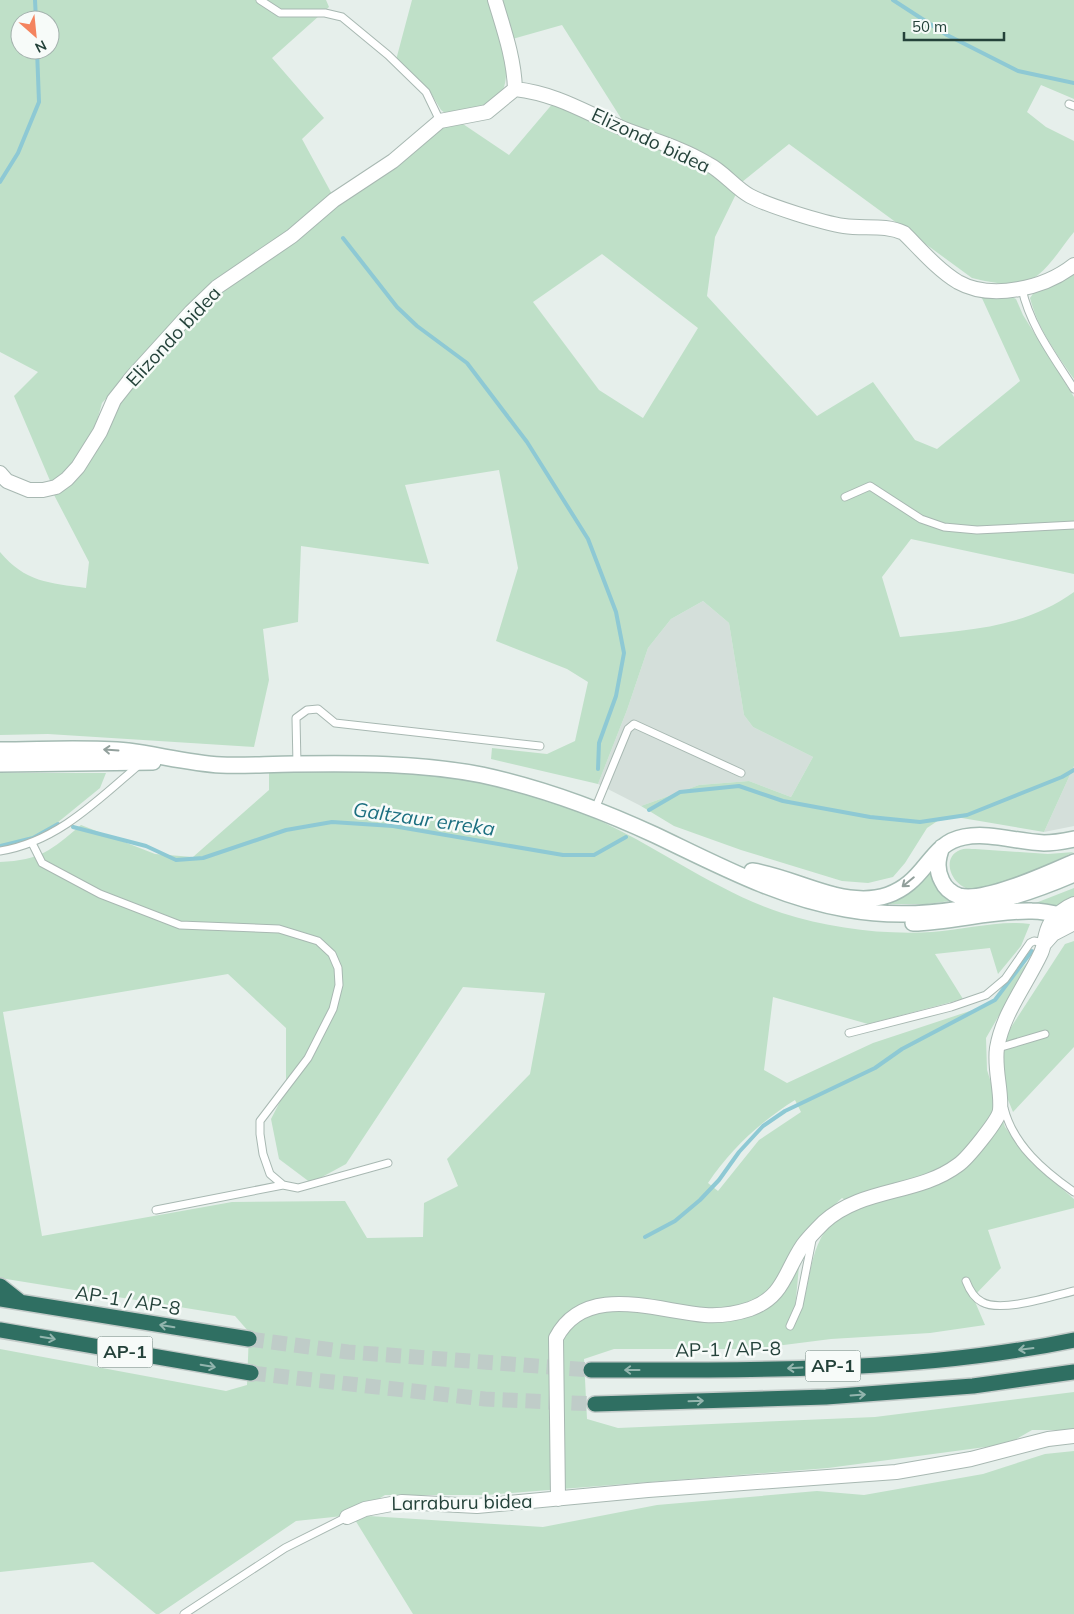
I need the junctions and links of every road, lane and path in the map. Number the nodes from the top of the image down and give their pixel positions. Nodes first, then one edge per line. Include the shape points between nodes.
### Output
1 (260, 0) edge
2 (495, 0) edge
3 (515, 89) junction
4 (440, 121) junction
5 (1074, 265) edge
6 (1022, 289) junction
7 (1074, 389) edge
8 (0, 473) edge
9 (845, 497) dead end
10 (1074, 525) edge
11 (540, 746) dead end
12 (0, 750) edge
13 (0, 759) edge
14 (176, 760) junction
15 (84, 763) junction
16 (142, 763) junction
17 (0, 764) edge
18 (297, 764) junction
19 (741, 773) dead end
20 (595, 809) junction
21 (1074, 839) edge
22 (32, 844) junction
23 (942, 847) junction
24 (0, 851) edge
25 (1074, 862) edge
26 (728, 869) junction
27 (1074, 874) edge
28 (814, 902) junction
29 (1074, 904) edge
30 (1033, 911) junction
31 (1058, 914) junction
32 (1074, 918) edge
33 (1074, 923) edge
34 (1046, 939) junction
35 (849, 1033) dead end
36 (1045, 1034) dead end
37 (997, 1048) junction
38 (997, 1084) junction
39 (388, 1163) dead end
40 (283, 1185) junction
41 (1074, 1192) edge
42 (156, 1210) dead end
43 (814, 1234) junction
44 (966, 1280) dead end
45 (0, 1286) edge
46 (1074, 1291) edge
47 (0, 1299) edge
48 (20, 1302) junction
49 (790, 1326) dead end
50 (0, 1330) edge
51 (249, 1340) tunnel mouth
52 (1074, 1340) edge
53 (591, 1370) tunnel mouth
54 (1074, 1372) edge
55 (251, 1373) tunnel mouth
56 (595, 1404) tunnel mouth
57 (1074, 1436) edge
58 (558, 1499) junction
59 (347, 1517) joint
60 (184, 1614) edge

1 - 4 lane via 280,13 325,12 342,17 426,92
2 - 3 street via 508,42
3 - 4 street via 487,112
3 - 6 street, Elizondo bidea via 575,104 614,125 690,154 711,165 750,196 844,226 894,228 904,233 958,282 981,290
4 - 8 street, Elizondo bidea via 394,161 334,200 292,236 217,288 191,312 114,400 100,432 67,479 56,487 29,490 16,486
5 - 6 street, Elizondo bidea via 1044,283
6 - 7 lane via 1026,307 1039,333
9 - 10 lane via 870,486 921,519 944,526 977,530
11 - 18 lane via 335,724 318,709 308,710 296,718
14 -> 12 main road via 104,750
13 - 15 main road via 64,759
14 - 16 main road
14 - 18 main road via 224,765
15 - 16 main road
15 - 17 main road
16 - 22 lane via 65,825
18 - 20 main road via 444,769 523,785
19 - 20 lane via 634,724 628,729
20 - 26 main road
21 - 23 main road via 1044,843 965,836
22 - 24 lane
22 - 40 lane via 42,863 100,894 164,919 180,924 279,929 318,941 332,954 338,968 339,986 332,1009 308,1058 260,1121 261,1141 270,1174
23 - 25 main road via 937,862 940,876 946,888 960,896 984,895 1012,887
23 -> 26 main road via 909,883 868,899 824,893 762,872
26 - 28 main road
27 - 28 main road via 1005,899 949,910 906,914 847,910
28 - 30 main road via 821,909 882,922 941,922 1000,912
29 - 31 street
30 - 31 main road
30 - 34 street
31 - 32 main road
31 - 34 street via 1048,927
33 - 34 street
34 - 35 lane via 1030,942 1005,979 986,995
34 - 37 street via 1000,1033
36 - 37 lane
37 - 38 street
38 - 41 lane via 1006,1118 1015,1136 1034,1159
38 - 43 street via 1000,1111 980,1143 959,1165 923,1184 851,1203
39 - 40 lane via 298,1188
40 - 42 lane
43 - 49 lane via 800,1306
43 - 58 street via 803,1245 774,1296 752,1308 728,1315 706,1315 611,1303 593,1306 567,1322 556,1338
44 - 46 lane via 984,1304 1005,1306
45 - 48 highway
47 - 48 highway, AP-1 / AP-8 / AP-1
51 -> 48 highway, AP-1 / AP-8 / AP-1
50 -> 55 highway, AP-1
52 -> 53 highway, AP-1 / AP-8 / AP-1 via 930,1360 769,1370
56 -> 54 highway, AP-1 via 826,1397 974,1386
57 - 58 street, Larraburu bidea via 1003,1453 896,1472
58 - 59 street, Larraburu bidea via 477,1506 402,1502 365,1509
59 - 60 lane, Larraburu bidea via 285,1548

